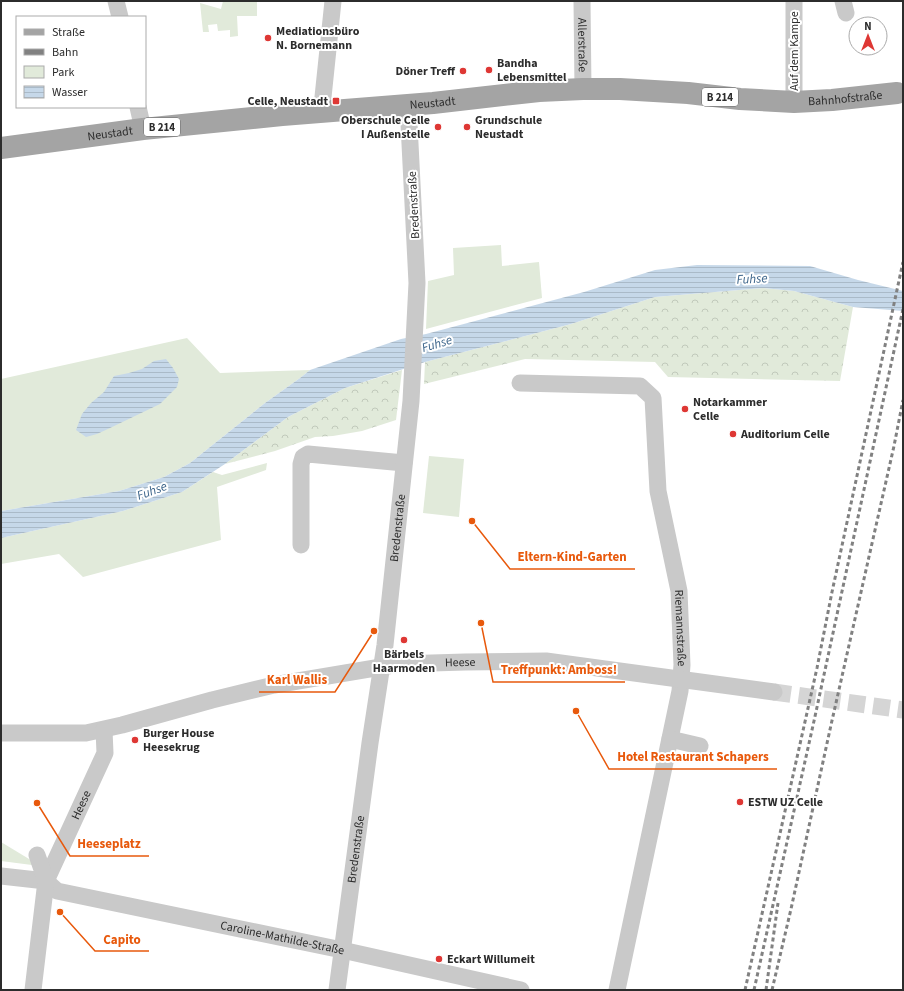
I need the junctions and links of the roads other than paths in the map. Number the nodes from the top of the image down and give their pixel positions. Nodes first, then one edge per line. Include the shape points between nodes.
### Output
1 (116, 1) edge
2 (333, 1) edge
3 (582, 1) edge
4 (794, 1) edge
5 (120, 16) edge
6 (583, 89) junction
7 (897, 93) dead end
8 (794, 102) junction
9 (138, 108) edge
10 (324, 112) junction
11 (409, 115) junction
12 (142, 129) junction
13 (1, 148) edge
14 (520, 383) dead end
15 (404, 463) junction
16 (301, 545) dead end
17 (381, 666) junction
18 (681, 679) junction
19 (774, 692) tunnel mouth
20 (104, 730) junction
21 (1, 733) edge
22 (670, 739) junction
23 (700, 746) dead end
24 (37, 855) dead end
25 (1, 876) edge
26 (46, 881) junction
27 (342, 950) junction
28 (33, 990) edge
29 (337, 990) edge
30 (521, 990) edge
31 (617, 990) edge

1 - 5 street
2 - 10 street via 323,97
3 - 6 street, Allerstraße
4 - 8 street, Auf dem Kampe
6 - 8 main road, Neustadt / B 214 via 674,92
6 - 11 main road, Neustadt / B 214 via 440,102
7 - 8 main road, Bahnhofstraße / B 214
9 - 12 street
10 - 11 main road, Neustadt / B 214
10 - 12 main road, Neustadt / B 214
11 - 15 street, Bredenstraße via 417,283 411,401
12 - 13 main road, Neustadt / B 214
14 - 18 street, Riemannstraße via 640,386 653,398 658,492 679,591
15 - 16 street via 308,454 303,457
15 - 17 street, Bredenstraße
17 - 18 street, Heese via 546,661
17 - 20 street, Heese via 274,684
17 - 27 street, Bredenstraße
18 - 19 street, Heese
18 - 22 street, Riemannstraße
20 - 21 street, Heese via 86,733
20 - 26 street, Heese via 105,754
22 - 23 street
22 - 31 street, Riemannstraße
24 - 26 street
25 - 26 street
26 - 27 street, Caroline-Mathilde-Straße via 57,891
26 - 28 street
27 - 29 street, Bredenstraße
27 - 30 street, Caroline-Mathilde-Straße

